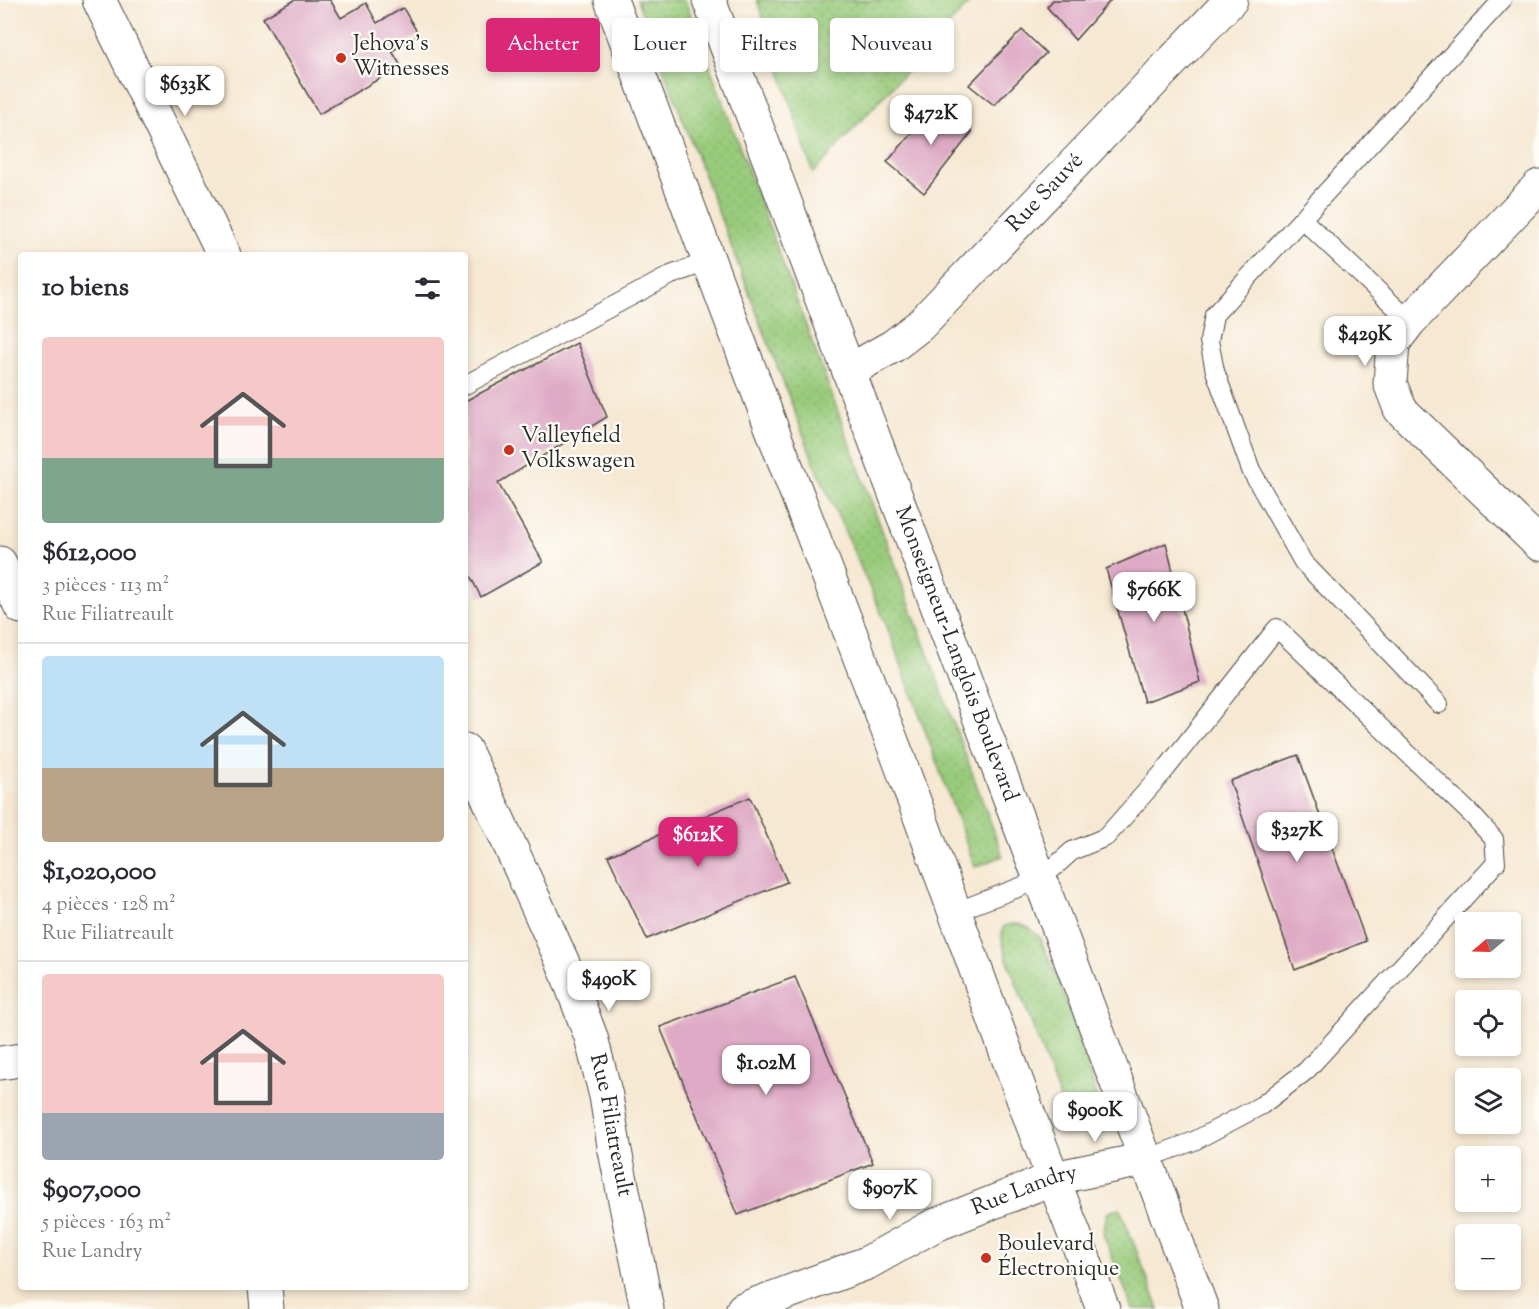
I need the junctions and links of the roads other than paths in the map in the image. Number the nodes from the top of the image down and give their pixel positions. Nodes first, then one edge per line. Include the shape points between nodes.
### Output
1 (99, 0) edge
2 (611, 0) edge
3 (710, 0) edge
4 (1231, 0) edge
5 (1502, 0) edge
6 (1539, 186) edge
7 (1302, 219) junction
8 (223, 252) edge
9 (709, 261) junction
10 (1410, 321) junction
11 (849, 371) junction
12 (468, 383) edge
13 (1539, 544) edge
14 (0, 563) edge
15 (18, 600) edge
16 (1439, 704) dead end
17 (468, 756) edge
18 (1041, 879) junction
19 (955, 912) junction
20 (18, 1060) edge
21 (0, 1063) edge
22 (1146, 1159) junction
23 (1054, 1178) junction
24 (265, 1290) edge
25 (267, 1309) edge
26 (647, 1309) edge
27 (743, 1309) edge
28 (1103, 1309) edge
29 (1202, 1309) edge

1 - 8 main road
2 - 9 main road
3 - 11 main road, Monseigneur-Langlois Boulevard
4 - 11 main road, Rue Sauvé via 919,326
5 - 7 lane
6 - 10 main road
7 - 10 lane
7 - 16 lane via 1214,315 1209,341 1215,372 1251,470 1303,562
9 - 12 lane via 671,275
9 - 19 main road
10 - 13 main road via 1393,343 1390,383 1401,410
11 - 18 main road, Monseigneur-Langlois Boulevard
14 - 15 main road
17 - 26 main road, Rue Filiatreault via 563,963 591,1037
18 - 19 lane
18 - 22 main road, Monseigneur-Langlois Boulevard
18 - 22 lane via 1072,850 1106,837 1166,769 1277,628 1494,839 1496,863 1306,1071 1262,1105 1194,1141
19 - 23 main road
20 - 21 main road
22 - 23 main road, Rue Landry
22 - 29 main road, Monseigneur-Langlois Boulevard
23 - 27 main road, Rue Landry via 933,1226 867,1263
23 - 28 main road
24 - 25 main road

